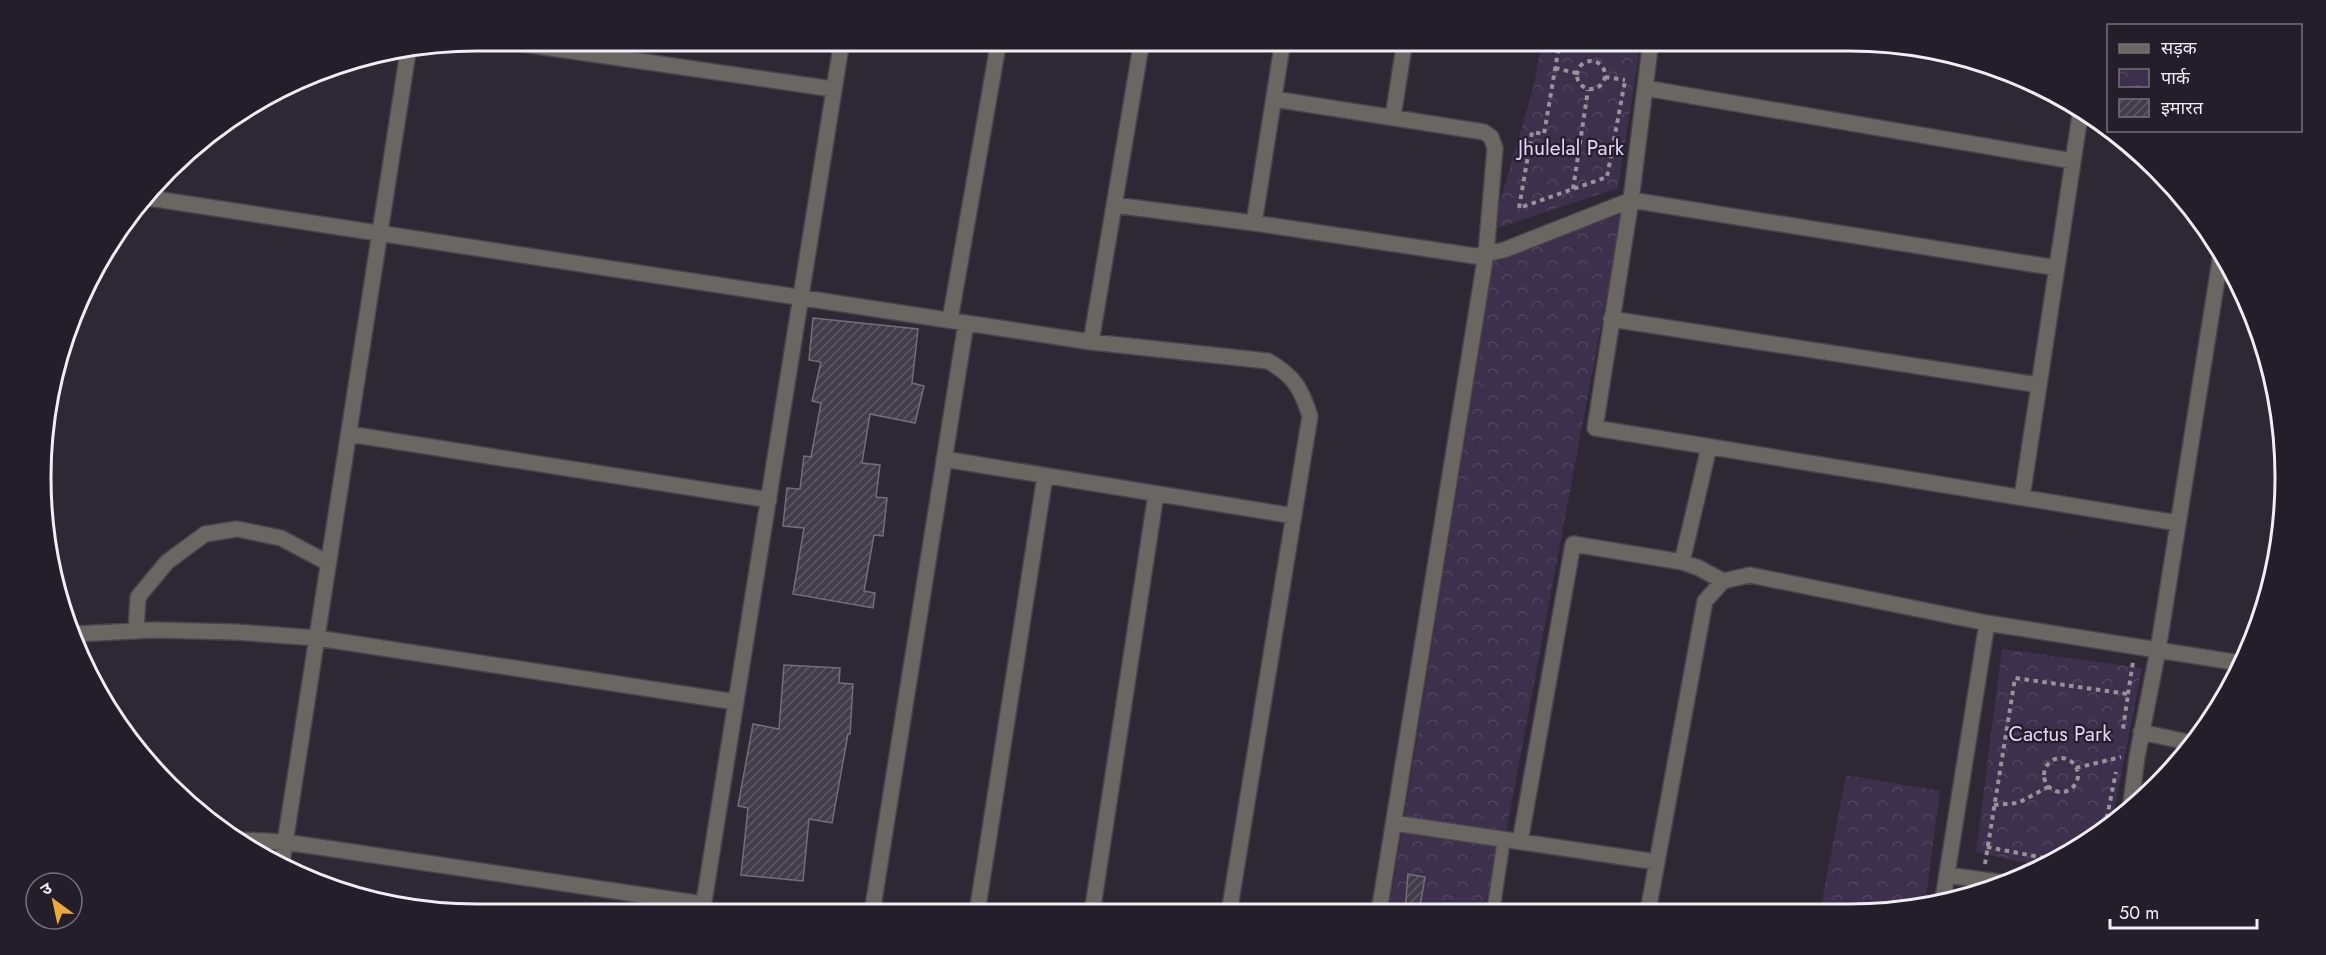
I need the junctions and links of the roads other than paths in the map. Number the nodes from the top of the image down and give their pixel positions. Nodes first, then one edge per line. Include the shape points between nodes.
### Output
1 (571, 51) edge
2 (840, 51) edge
3 (997, 51) edge
4 (1140, 51) edge
5 (1281, 51) edge
6 (1403, 51) edge
7 (1650, 51) edge
8 (407, 57) edge
9 (1645, 86) junction
10 (833, 89) junction
11 (1274, 99) junction
12 (1393, 117) junction
13 (2079, 119) edge
14 (2073, 161) junction
15 (155, 199) edge
16 (1631, 200) junction
17 (1114, 205) junction
18 (1254, 222) junction
19 (380, 233) junction
20 (1486, 254) junction
21 (2219, 266) edge
22 (2057, 268) junction
23 (802, 298) junction
24 (1611, 319) junction
25 (950, 320) junction
26 (966, 323) junction
27 (1091, 342) junction
28 (2039, 385) junction
29 (349, 434) junction
30 (1709, 447) junction
31 (944, 459) junction
32 (1045, 476) junction
33 (1156, 494) junction
34 (2022, 498) junction
35 (769, 500) junction
36 (1294, 516) junction
37 (2178, 523) junction
38 (1682, 562) junction
39 (328, 563) junction
40 (1723, 581) junction
41 (1987, 623) junction
42 (136, 631) junction
43 (80, 634) edge
44 (317, 638) junction
45 (2158, 650) junction
46 (2233, 662) edge
47 (736, 702) junction
48 (2141, 732) junction
49 (2184, 741) edge
50 (2132, 796) edge
51 (1394, 823) junction
52 (1504, 839) junction
53 (254, 841) edge
54 (285, 842) junction
55 (1520, 842) junction
56 (283, 857) edge
57 (1657, 862) junction
58 (1947, 875) junction
59 (1988, 880) edge
60 (1944, 893) edge
61 (671, 904) edge
62 (703, 904) edge
63 (874, 904) edge
64 (978, 904) edge
65 (1093, 904) edge
66 (1229, 904) edge
67 (1380, 904) edge
68 (1494, 904) edge
69 (1649, 904) edge

1 - 10 street
2 - 10 street
3 - 25 street
4 - 17 street
5 - 11 street
6 - 12 street
7 - 9 street
8 - 19 street
9 - 14 street
9 - 16 street
10 - 23 street
11 - 12 street
11 - 18 street
12 - 20 street via 1484,132 1491,137 1495,148
13 - 14 street
14 - 22 street
15 - 19 street
16 - 20 street
16 - 22 street
16 - 24 street
17 - 18 street
17 - 27 street
18 - 20 street via 1475,256
19 - 23 street
19 - 29 street
20 - 51 street
21 - 37 street
22 - 28 street
23 - 25 street
23 - 35 street
24 - 28 street
24 - 30 street via 1595,428
25 - 26 street
26 - 27 street
26 - 31 street
27 - 36 street via 1268,361 1287,372 1302,392 1310,416
28 - 34 street
29 - 35 street
29 - 39 street
30 - 34 street
30 - 38 street
31 - 32 street
31 - 63 street
32 - 33 street
32 - 64 street
33 - 36 street
33 - 65 street
34 - 37 street
35 - 47 street
36 - 66 street
37 - 45 street
38 - 40 street
38 - 55 street via 1574,544
39 - 42 street via 281,538 237,529 205,534 167,562 138,597
39 - 44 street
40 - 41 street via 1750,575
40 - 57 street via 1705,601
41 - 45 street
41 - 58 street
42 - 43 street
42 - 44 street
44 - 47 street
44 - 54 street
45 - 46 street
45 - 48 street
47 - 62 street
48 - 49 street
48 - 50 street
51 - 52 street
51 - 67 street
52 - 55 street
52 - 68 lane
53 - 54 street
54 - 56 street
54 - 61 street
55 - 57 street
57 - 69 street
58 - 59 street
58 - 60 street

